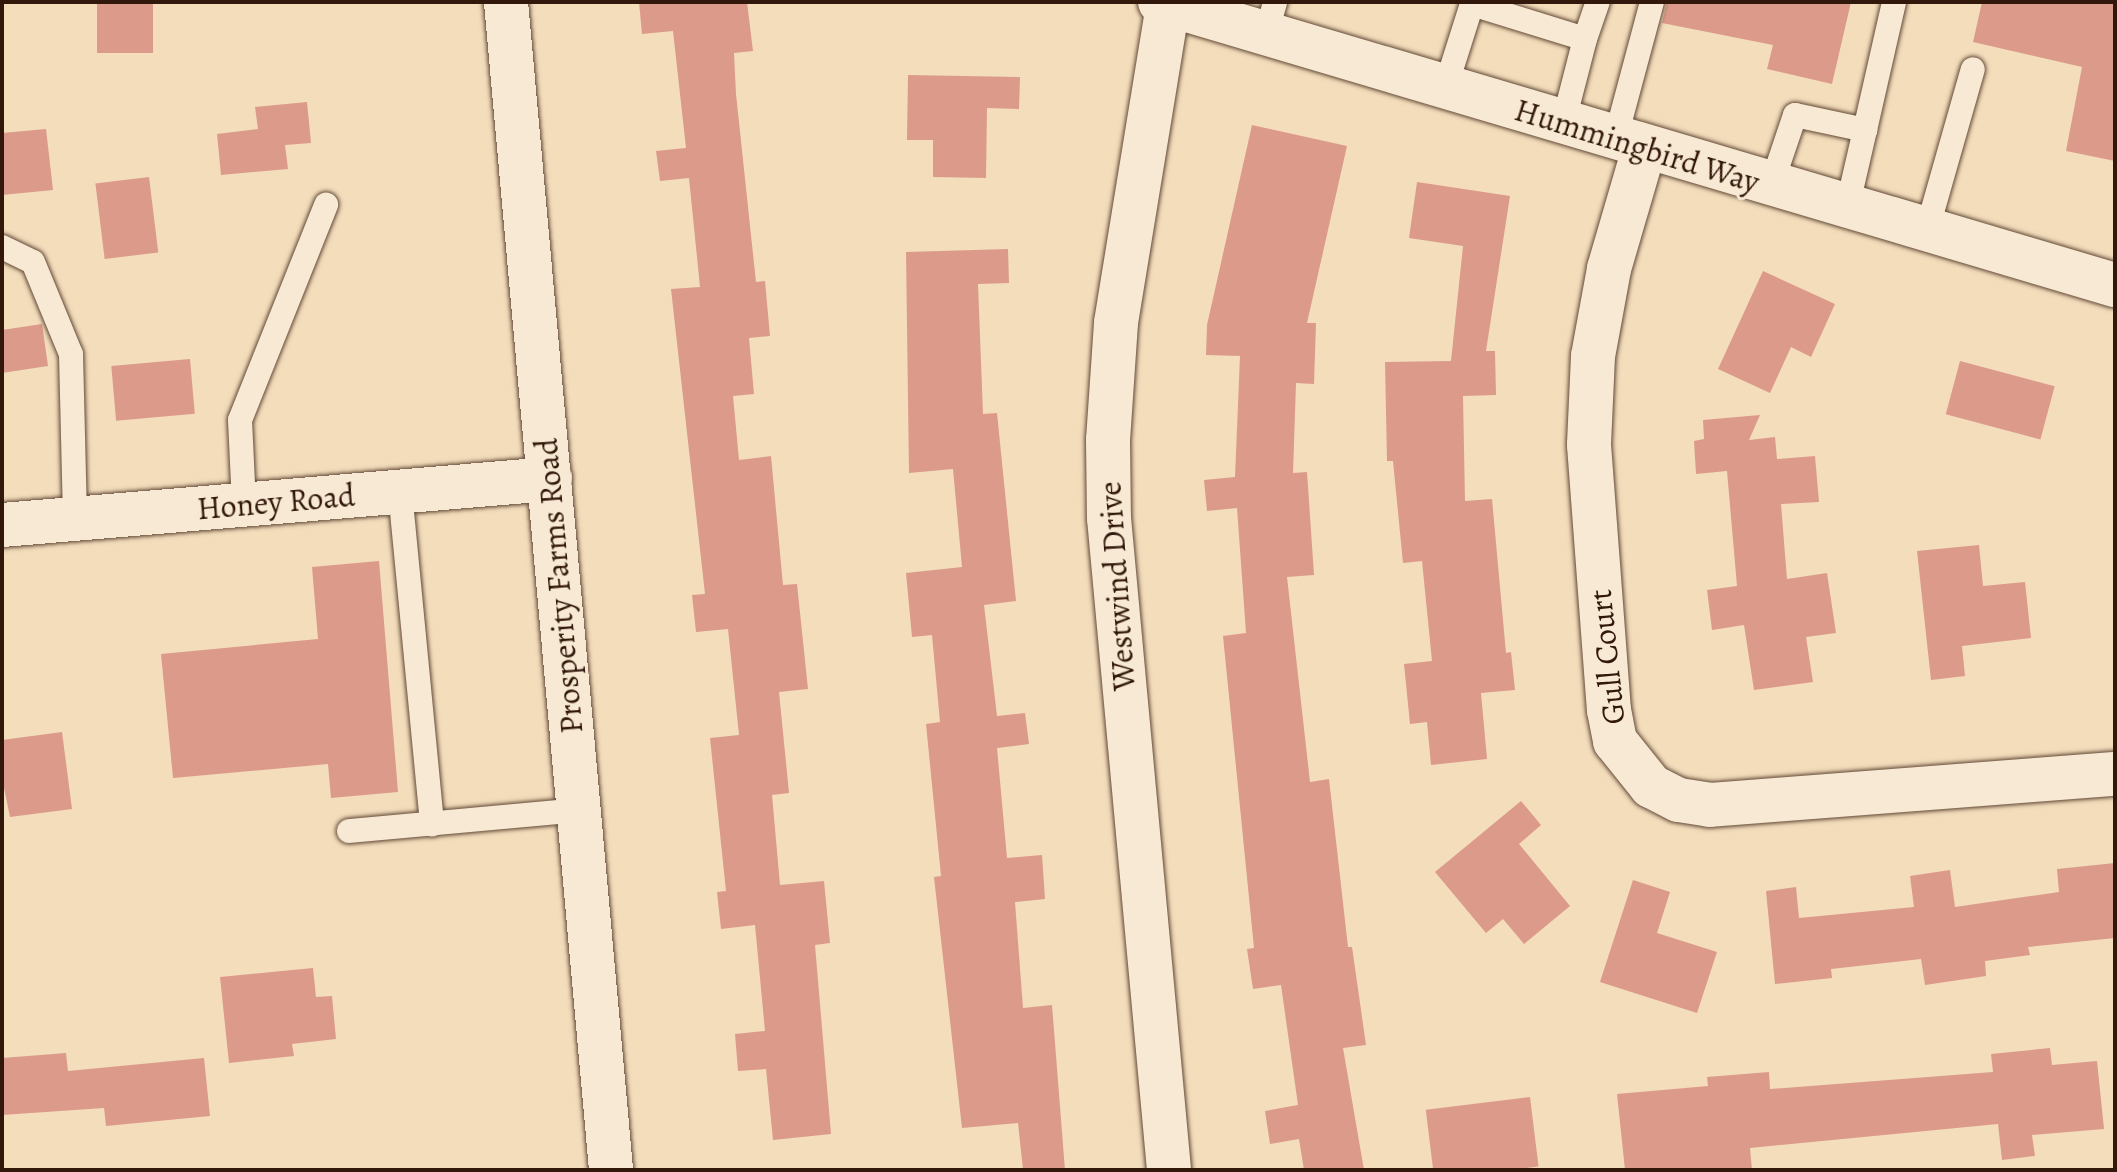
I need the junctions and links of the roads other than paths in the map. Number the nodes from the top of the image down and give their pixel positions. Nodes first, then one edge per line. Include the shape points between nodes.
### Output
1 (506, 2) edge
2 (1598, 2) edge
3 (1652, 2) edge
4 (1894, 2) edge
5 (1166, 3) edge
6 (1472, 3) edge
7 (1270, 18) edge
8 (1585, 39) junction
9 (1973, 69) dead end
10 (1445, 89) junction
11 (1563, 124) junction
12 (1865, 130) junction
13 (1630, 144) junction
14 (1771, 186) junction
15 (326, 205) dead end
16 (1847, 208) junction
17 (1927, 230) junction
18 (2, 247) edge
19 (2115, 285) edge
20 (550, 479) junction
21 (400, 491) junction
22 (244, 505) junction
23 (75, 519) junction
24 (2, 525) edge
25 (2115, 774) edge
26 (579, 810) junction
27 (432, 824) junction
28 (349, 831) dead end
29 (611, 1170) edge
30 (1169, 1170) edge

1 - 20 street, Prosperity Farms Road
2 - 8 lane
3 - 13 lane
4 - 12 lane
5 - 7 street, Hummingbird Way
5 - 30 street, Westwind Drive via 1116,323 1108,440 1109,518
6 - 8 lane
6 - 10 lane
7 - 10 street, Hummingbird Way
8 - 11 lane
9 - 17 lane
10 - 11 street, Hummingbird Way
11 - 13 street, Hummingbird Way
12 - 14 lane via 1795,115
12 - 16 lane
13 - 14 street, Hummingbird Way
13 - 25 street, Gull Court via 1593,356 1589,445 1615,741 1651,786 1679,800 1710,805
14 - 16 street, Hummingbird Way
15 - 22 lane via 240,420
16 - 17 street, Hummingbird Way
17 - 19 street, Hummingbird Way
18 - 23 lane via 33,262 71,354
20 - 21 street, Honey Road
20 - 26 street, Prosperity Farms Road
21 - 22 street, Honey Road
21 - 27 lane
22 - 23 street, Honey Road
23 - 24 street, Honey Road
26 - 27 lane
26 - 29 street, Prosperity Farms Road
27 - 28 lane

